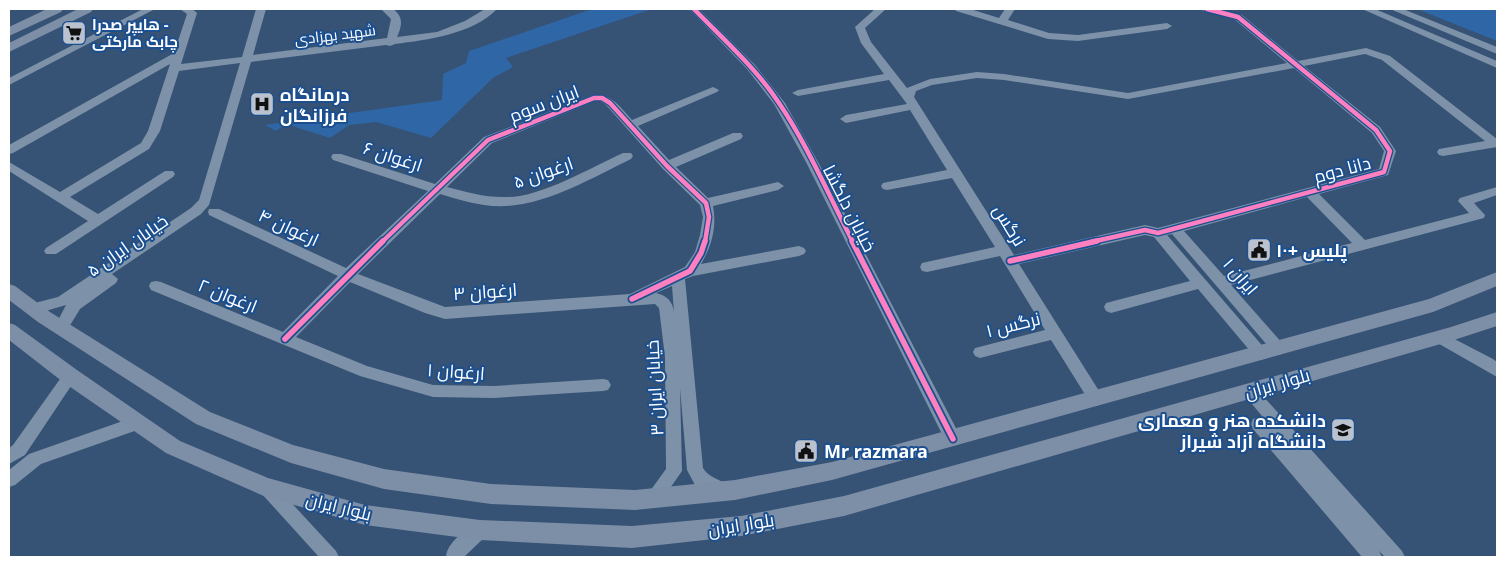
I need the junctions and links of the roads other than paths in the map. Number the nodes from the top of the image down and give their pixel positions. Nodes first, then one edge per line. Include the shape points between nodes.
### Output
1 (57, 9) edge
2 (88, 9) edge
3 (150, 9) edge
4 (185, 9) edge
5 (261, 9) edge
6 (386, 9) edge
7 (492, 9) edge
8 (694, 9) edge
9 (881, 9) edge
10 (960, 9) edge
11 (1010, 9) edge
12 (1206, 9) edge
13 (1367, 9) edge
14 (1395, 9) edge
15 (1238, 17) joint
16 (1002, 22) junction
17 (1167, 26) dead end
18 (9, 32) edge
19 (390, 43) junction
20 (9, 48) edge
21 (1497, 51) edge
22 (180, 54) junction
23 (245, 60) junction
24 (1296, 65) junction
25 (1497, 65) edge
26 (176, 68) junction
27 (892, 76) junction
28 (9, 82) edge
29 (713, 90) dead end
30 (798, 93) dead end
31 (910, 101) junction
32 (846, 119) dead end
33 (631, 126) junction
34 (737, 136) dead end
35 (1496, 143) edge
36 (9, 150) edge
37 (1443, 152) dead end
38 (628, 156) dead end
39 (337, 157) dead end
40 (9, 166) edge
41 (667, 166) junction
42 (955, 172) junction
43 (169, 174) dead end
44 (778, 186) dead end
45 (887, 186) dead end
46 (437, 189) junction
47 (1497, 191) edge
48 (1309, 192) junction
49 (59, 198) junction
50 (706, 203) junction
51 (210, 207) junction
52 (97, 220) junction
53 (1174, 228) junction
54 (1158, 233) junction
55 (1362, 245) junction
56 (51, 251) dead end
57 (799, 251) dead end
58 (1007, 255) junction
59 (927, 267) dead end
60 (684, 274) junction
61 (348, 275) junction
62 (1497, 279) edge
63 (1221, 282) junction
64 (1201, 283) junction
65 (156, 286) dead end
66 (9, 291) edge
67 (639, 298) junction
68 (1111, 307) dead end
69 (32, 309) junction
70 (1497, 319) edge
71 (61, 328) junction
72 (9, 330) edge
73 (1055, 333) junction
74 (1440, 337) junction
75 (285, 339) junction
76 (980, 352) dead end
77 (1270, 352) junction
78 (1497, 371) edge
79 (70, 376) junction
80 (603, 385) dead end
81 (1249, 392) junction
82 (1096, 400) junction
83 (1273, 419) junction
84 (138, 423) junction
85 (953, 439) junction
86 (9, 457) edge
87 (9, 480) edge
88 (266, 487) junction
89 (724, 491) junction
90 (653, 498) junction
91 (480, 530) junction
92 (328, 556) edge
93 (455, 557) edge
94 (1373, 557) edge
95 (1396, 557) edge

1 - 18 main road
2 - 20 main road
3 - 28 street
4 - 22 street via 192,13
5 - 23 street
6 - 19 street via 397,17
7 - 19 street, شهید بهزادی via 439,35
8 - 85 street, خیابان دلگشا via 751,67 779,103
9 - 27 street via 860,27 866,43
10 - 16 street
11 - 16 street
12 - 15 street
13 - 25 street
14 - 21 street
15 - 24 street, دانا دوم
16 - 17 street via 1048,36 1078,38
19 - 23 street, شهید بهزادی
22 - 26 street
22 - 36 street
23 - 26 street, شهید بهزادی
23 - 51 street
24 - 31 street via 1128,96 977,74 930,82 912,89
24 - 35 street via 1366,51 1386,58
24 - 48 street, دانا دوم via 1376,130 1390,151 1384,172
26 - 49 street via 154,131 145,146
27 - 30 street
27 - 31 street
29 - 33 street
31 - 32 street
31 - 42 street, نرگس
33 - 41 street, ایران سوم
33 - 46 street, ایران سوم via 610,102 594,98 488,140
34 - 41 street
35 - 37 street
38 - 46 street, ارغوان ۵ via 547,193 510,202 484,201
39 - 46 street, ارغوان ۶
40 - 49 street
41 - 50 street, ایران سوم
42 - 45 street
42 - 58 street, نرگس
43 - 52 street
44 - 50 street
46 - 61 street, ایران سوم
47 - 55 street via 1464,201 1479,215
48 - 53 street, دانا دوم
48 - 55 street
49 - 52 street
50 - 60 street via 709,217 707,235 700,253
51 - 61 street, ارغوان ۴
51 - 69 street, خیابان ایران ۵ via 196,210 62,301
51 - 71 street, خیابان ایران ۵ via 195,221 75,304 65,314
52 - 56 street
53 - 54 street
53 - 63 street, ایران ۱
54 - 58 street via 1145,230
54 - 64 street, ایران ۱
55 - 63 street
57 - 60 street
58 - 59 street
58 - 73 street, نرگس
60 - 67 street
60 - 89 street, خیابان ایران ۳ via 695,470 701,480
61 - 67 street, ارغوان ۳ via 445,313
61 - 75 street, ایران سوم
62 - 77 main road, بلوار ایران via 1433,305
63 - 77 street, ایران ۱
64 - 68 street
64 - 77 street, ایران ۱
65 - 75 street, ارغوان ۲
66 - 69 main road, بلوار ایران
67 - 90 street, خیابان ایران ۳ via 658,299 666,305 673,377 674,471
69 - 71 main road, بلوار ایران
70 - 74 main road, بلوار ایران
71 - 90 main road, بلوار ایران via 203,418 291,454 384,479 492,494
72 - 79 main road, بلوار ایران
73 - 76 street, نرگس ۱
73 - 82 street, نرگس
74 - 78 street
74 - 81 main road, بلوار ایران
75 - 80 street, ارغوان ۱ via 365,372 433,391 494,392
77 - 82 main road, بلوار ایران
79 - 84 main road, بلوار ایران
79 - 86 street via 19,450
81 - 83 street
81 - 91 main road, بلوار ایران via 844,506 741,526 632,537
82 - 85 main road, بلوار ایران
83 - 94 street via 1259,424
83 - 95 street
84 - 87 street via 35,458
84 - 88 main road, بلوار ایران via 173,447
85 - 89 main road, بلوار ایران via 832,472
88 - 91 main road, بلوار ایران via 365,514
88 - 92 street
89 - 90 main road, بلوار ایران
91 - 93 street via 454,552

